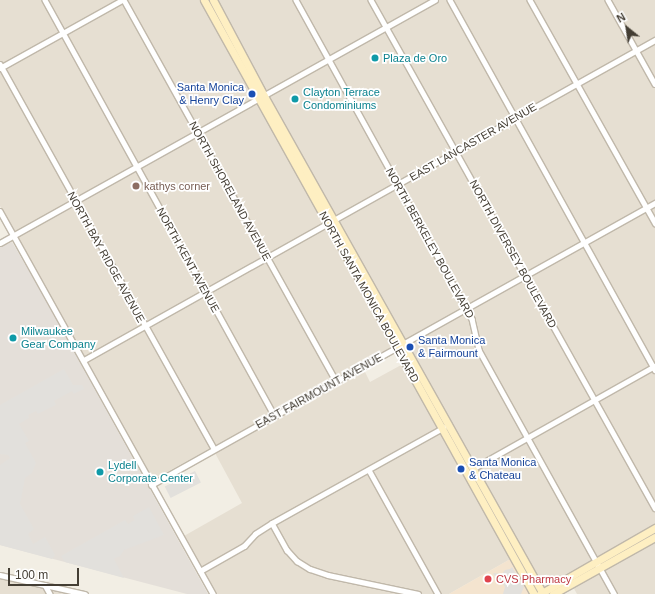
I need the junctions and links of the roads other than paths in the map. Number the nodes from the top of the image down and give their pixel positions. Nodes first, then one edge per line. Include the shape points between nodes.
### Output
1 (45, 0) edge
2 (123, 0) edge
3 (204, 0) edge
4 (213, 0) edge
5 (296, 0) edge
6 (371, 0) edge
7 (435, 0) edge
8 (450, 0) edge
9 (530, 0) edge
10 (608, 0) edge
11 (387, 27) junction
12 (63, 33) junction
13 (655, 40) edge
14 (636, 50) junction
15 (328, 60) junction
16 (1, 66) edge
17 (577, 83) junction
18 (655, 84) edge
19 (261, 97) junction
20 (515, 118) junction
21 (198, 133) junction
22 (456, 151) junction
23 (137, 167) junction
24 (398, 184) junction
25 (75, 201) junction
26 (655, 203) edge
27 (647, 208) junction
28 (0, 211) edge
29 (331, 222) junction
30 (655, 223) edge
31 (14, 236) junction
32 (0, 243) edge
33 (585, 243) junction
34 (267, 258) junction
35 (526, 276) junction
36 (206, 292) junction
37 (466, 309) junction
38 (145, 326) junction
39 (400, 346) junction
40 (84, 360) junction
41 (655, 368) edge
42 (336, 381) junction
43 (594, 401) junction
44 (274, 415) junction
45 (445, 426) junction
46 (527, 438) junction
47 (214, 449) junction
48 (369, 470) junction
49 (470, 471) junction
50 (151, 485) junction
51 (655, 508) edge
52 (272, 523) junction
53 (655, 528) edge
54 (655, 537) edge
55 (598, 564) junction
56 (200, 571) junction
57 (0, 575) edge
58 (563, 584) junction
59 (45, 585) junction
60 (540, 593) edge
61 (50, 594) edge
62 (85, 594) edge
63 (213, 594) edge
64 (418, 594) edge
65 (438, 594) edge
66 (553, 594) edge
67 (614, 594) edge

1 - 12 street, NORTH KENT AVENUE
2 - 12 street
2 - 21 street, NORTH SHORELAND AVENUE
3 - 19 street, NORTH SANTA MONICA BOULEVARD
4 - 19 street, NORTH SANTA MONICA BOULEVARD
5 - 15 street, NORTH BERKELEY BOULEVARD
6 - 11 street, NORTH DIVERSEY BOULEVARD
7 - 11 street
8 - 20 street
9 - 17 street
10 - 14 street
11 - 15 street
11 - 22 street, NORTH DIVERSEY BOULEVARD
12 - 16 street
12 - 23 street, NORTH KENT AVENUE
13 - 14 street, EAST LANCASTER AVENUE
14 - 17 street, EAST LANCASTER AVENUE
14 - 18 street
15 - 19 street
15 - 24 street, NORTH BERKELEY BOULEVARD
16 - 25 street, NORTH BAY RIDGE AVENUE
17 - 20 street, EAST LANCASTER AVENUE
17 - 27 street
19 - 21 street
19 - 29 street, NORTH SANTA MONICA BOULEVARD
20 - 22 street, EAST LANCASTER AVENUE
20 - 33 street
21 - 23 street
21 - 34 street, NORTH SHORELAND AVENUE
22 - 24 street, EAST LANCASTER AVENUE
22 - 35 street, NORTH DIVERSEY BOULEVARD
23 - 25 street
23 - 36 street, NORTH KENT AVENUE
24 - 29 street, EAST LANCASTER AVENUE
24 - 37 street, NORTH BERKELEY BOULEVARD
25 - 31 street
25 - 38 street, NORTH BAY RIDGE AVENUE
26 - 27 street, EAST FAIRMOUNT AVENUE
27 - 30 street
27 - 33 street, EAST FAIRMOUNT AVENUE
28 - 31 street
29 - 34 street, EAST LANCASTER AVENUE
29 - 39 street, NORTH SANTA MONICA BOULEVARD
31 - 32 street
31 - 40 street
33 - 35 street, EAST FAIRMOUNT AVENUE
33 - 41 street
34 - 36 street, EAST LANCASTER AVENUE
34 - 42 street, NORTH SHORELAND AVENUE
35 - 37 street, EAST FAIRMOUNT AVENUE
35 - 43 street, NORTH DIVERSEY BOULEVARD
36 - 38 street, EAST LANCASTER AVENUE
36 - 44 street, NORTH KENT AVENUE
37 - 39 street, EAST FAIRMOUNT AVENUE
37 - 46 street, NORTH BERKELEY BOULEVARD via 475,328 479,350
38 - 40 street, EAST LANCASTER AVENUE
38 - 47 street, NORTH BAY RIDGE AVENUE
39 - 42 street, EAST FAIRMOUNT AVENUE
39 - 45 street, NORTH SANTA MONICA BOULEVARD
40 - 50 street
41 - 43 street
42 - 44 street, EAST FAIRMOUNT AVENUE
43 - 46 street
43 - 51 street, NORTH DIVERSEY BOULEVARD
44 - 47 street, EAST FAIRMOUNT AVENUE
45 - 48 street
45 - 49 street, NORTH SANTA MONICA BOULEVARD
46 - 49 street
46 - 55 street, NORTH BERKELEY BOULEVARD
47 - 50 street, EAST FAIRMOUNT AVENUE
48 - 52 street
48 - 65 street
49 - 60 street, NORTH SANTA MONICA BOULEVARD
50 - 56 street
52 - 56 street via 255,534 244,546
52 - 64 street via 287,550 297,561 310,569
53 - 55 street
54 - 55 street
55 - 58 street
55 - 67 street, NORTH BERKELEY BOULEVARD
56 - 63 street
57 - 59 street
58 - 60 street
58 - 66 street
59 - 61 street
59 - 62 street

